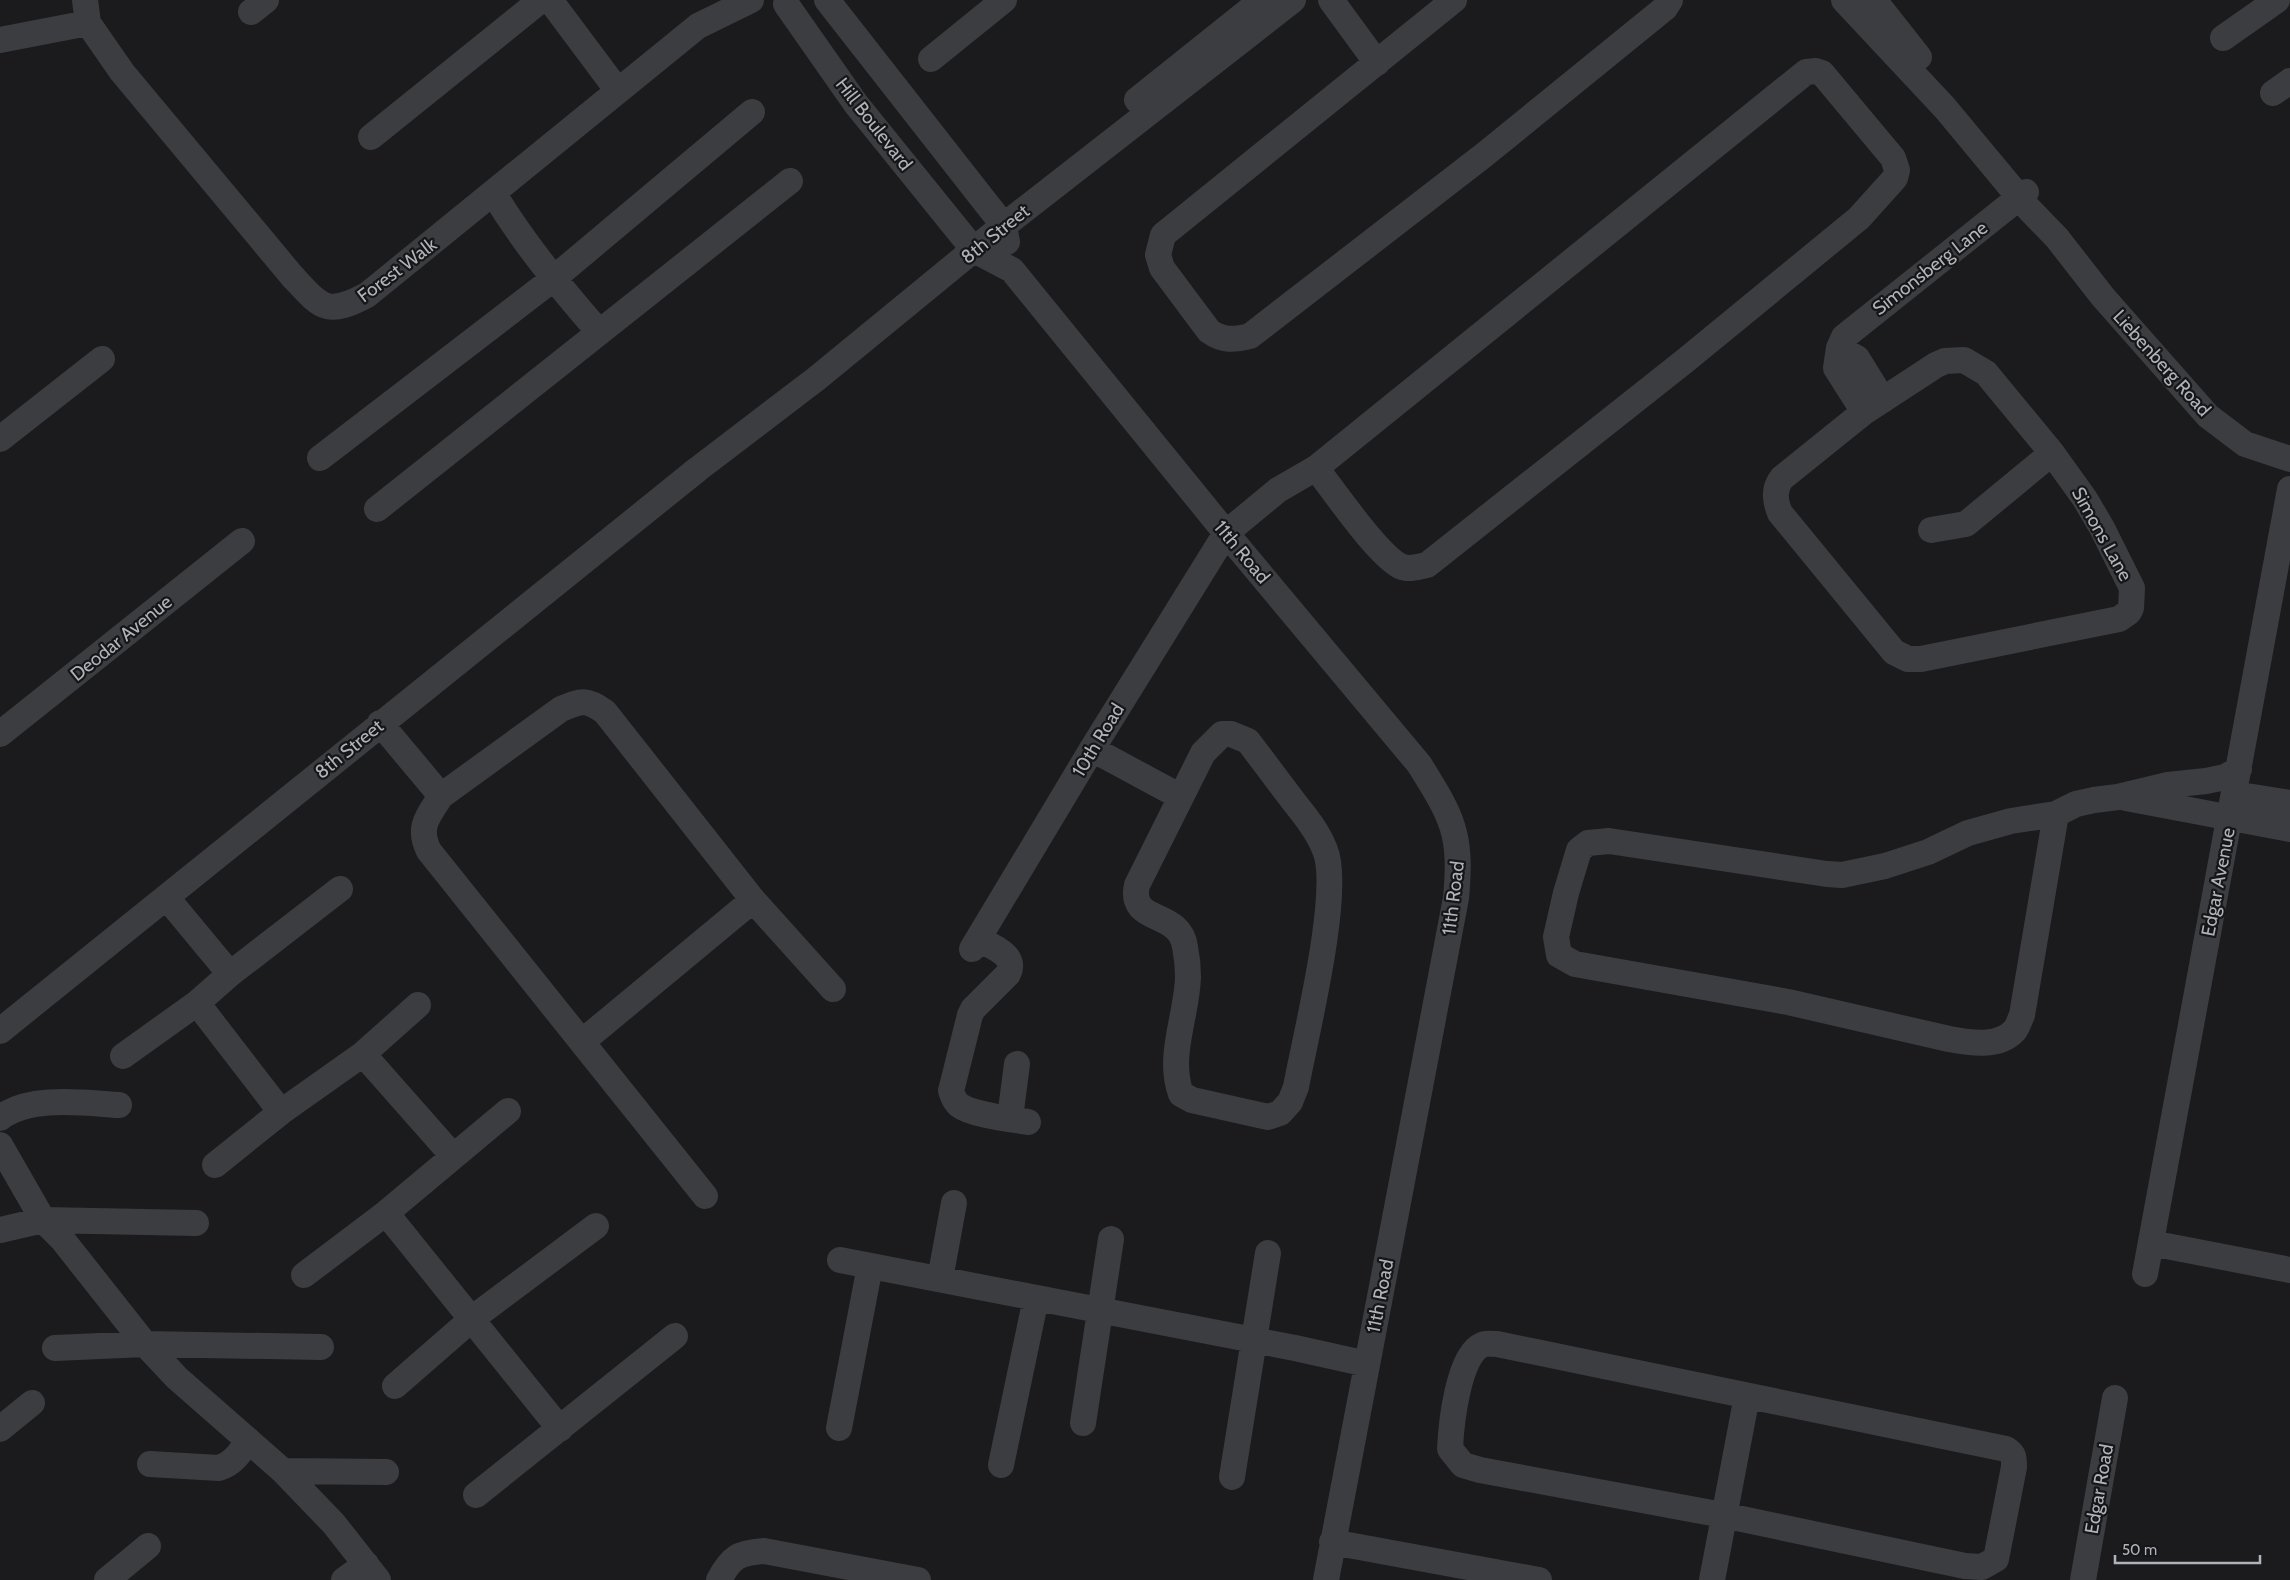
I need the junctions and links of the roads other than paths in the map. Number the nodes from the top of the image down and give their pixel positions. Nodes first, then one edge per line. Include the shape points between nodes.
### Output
1 (541, 0) edge
2 (550, 0) edge
3 (717, 0) edge
4 (751, 0) edge
5 (827, 0) edge
6 (1004, 0) edge
7 (1262, 0) edge
8 (1293, 0) edge
9 (1331, 0) edge
10 (1454, 0) edge
11 (1670, 0) edge
12 (1844, 0) edge
13 (1874, 0) edge
14 (2278, 0) edge
15 (783, 1) edge
16 (87, 12) edge
17 (698, 26) junction
18 (848, 26) junction
19 (2223, 38) dead end
20 (0, 40) edge
21 (818, 50) junction
22 (931, 59) dead end
23 (1377, 63) junction
24 (618, 91) junction
25 (910, 106) junction
26 (752, 112) dead end
27 (878, 131) junction
28 (371, 137) dead end
29 (790, 181) dead end
30 (494, 194) junction
31 (2023, 195) junction
32 (1000, 221) junction
33 (970, 245) junction
34 (1012, 270) junction
35 (553, 279) junction
36 (599, 332) junction
37 (102, 359) dead end
38 (1873, 406) junction
39 (0, 439) edge
40 (2052, 453) junction
41 (320, 458) dead end
42 (2290, 459) edge
43 (1316, 468) junction
44 (2290, 489) edge
45 (377, 509) dead end
46 (1931, 530) dead end
47 (1226, 533) junction
48 (242, 541) dead end
49 (380, 723) junction
50 (0, 734) edge
51 (1092, 749) junction
52 (2234, 793) junction
53 (441, 796) junction
54 (1181, 797) junction
55 (2118, 797) junction
56 (2290, 803) edge
57 (2056, 814) junction
58 (2290, 829) edge
59 (340, 889) dead end
60 (167, 898) junction
61 (753, 900) junction
62 (230, 974) junction
63 (833, 989) dead end
64 (197, 1003) junction
65 (418, 1006) dead end
66 (0, 1031) edge
67 (583, 1041) junction
68 (363, 1054) junction
69 (123, 1056) dead end
70 (1016, 1064) dead end
71 (119, 1105) dead end
72 (508, 1111) dead end
73 (281, 1112) junction
74 (0, 1118) edge
75 (0, 1145) edge
76 (454, 1156) junction
77 (215, 1165) dead end
78 (705, 1196) dead end
79 (954, 1203) dead end
80 (386, 1213) junction
81 (42, 1220) junction
82 (196, 1223) dead end
83 (596, 1226) dead end
84 (0, 1230) edge
85 (1110, 1238) dead end
86 (2151, 1243) junction
87 (1268, 1253) dead end
88 (840, 1260) dead end
89 (870, 1266) junction
90 (2290, 1270) edge
91 (304, 1274) dead end
92 (2145, 1274) dead end
93 (940, 1279) junction
94 (1036, 1298) junction
95 (1100, 1310) junction
96 (473, 1318) junction
97 (675, 1336) dead end
98 (1254, 1340) junction
99 (145, 1344) junction
100 (321, 1347) dead end
101 (55, 1348) dead end
102 (1367, 1364) junction
103 (395, 1386) dead end
104 (1747, 1396) junction
105 (2115, 1398) dead end
106 (32, 1403) dead end
107 (1083, 1424) dead end
108 (840, 1428) dead end
109 (560, 1429) junction
110 (0, 1430) edge
111 (248, 1440) junction
112 (150, 1464) dead end
113 (1001, 1465) dead end
114 (282, 1471) junction
115 (386, 1472) dead end
116 (1232, 1477) dead end
117 (476, 1495) dead end
118 (1723, 1515) junction
119 (1332, 1542) junction
120 (148, 1546) dead end
121 (372, 1572) edge
122 (108, 1580) edge
123 (344, 1580) edge
124 (719, 1580) edge
125 (918, 1580) edge
126 (1326, 1580) edge
127 (1539, 1580) edge
128 (1712, 1580) edge
129 (2083, 1580) edge

1 - 28 street
2 - 24 street
3 - 17 street, Forest Walk
4 - 17 street, Forest Walk
5 - 18 street, Hill Boulevard
6 - 22 street
7 - 32 street, 8th Street via 1120,113
8 - 32 street, 8th Street
9 - 23 street
10 - 23 street
11 - 23 street via 1665,8 1484,155 1250,336 1236,339 1217,337 1209,331 1162,268 1158,255 1163,235
12 - 31 street, Liebenberg Road
13 - 31 street, Liebenberg Road
14 - 19 street
15 - 21 street, Hill Boulevard
16 - 20 street
16 - 30 street, Forest Walk via 122,72 292,276 320,304 336,309 367,295
17 - 24 street, Forest Walk
18 - 21 street
18 - 25 street, Hill Boulevard
21 - 27 street, Hill Boulevard
24 - 30 street, Forest Walk
25 - 27 street
25 - 32 street, Hill Boulevard
26 - 35 street
27 - 33 street, Hill Boulevard
29 - 36 street
30 - 35 street
31 - 38 street, Simonsberg Lane via 1848,333 1839,348 1857,358
31 - 42 street, Liebenberg Road via 2102,297 2208,416 2245,444
32 - 33 street, 8th Street
32 - 34 street, 11th Road
33 - 34 street, 11th Road
33 - 49 street, 8th Street via 807,367 698,469
34 - 47 street, 11th Road
35 - 36 street
35 - 41 street
36 - 45 street
37 - 39 street
38 - 40 street, Simons Lane via 1936,365 1964,360 1986,373
38 - 40 street, Simons Lane via 1782,478 1775,494 1776,505 1894,652 1908,659 2119,619 2129,612 2132,588 2085,498
40 - 46 street via 1966,524
43 - 43 street, 10th Road via 1806,72 1822,74 1895,162 1897,170 1893,182 1859,218 1427,565 1407,568 1393,561 1373,541
43 - 47 street, 10th Road via 1278,490
44 - 52 street, Edgar Avenue
47 - 51 street, 10th Road
47 - 102 street, 11th Road via 1419,764 1442,800 1458,847 1456,898
48 - 50 street, Deodar Avenue
49 - 53 street
49 - 60 street, 8th Street
51 - 54 street
51 - 70 street, 10th Road via 975,944 1003,953 1011,962 1011,968 973,1009 951,1091 958,1104 968,1110 1019,1120
52 - 55 street
52 - 55 street via 2225,777 2168,785
52 - 56 street
52 - 58 street
52 - 86 street, Edgar Avenue
53 - 61 street via 561,709 576,702 590,701 605,712
53 - 67 street via 423,829 429,851
54 - 54 street via 1202,753 1222,734 1231,734 1248,741 1318,833 1326,852 1330,883 1323,944 1296,1087 1290,1102 1280,1113 1268,1117 1192,1100 1181,1094 1177,1083 1176,1064 1188,978 1184,938 1178,928 1140,908 1136,891
55 - 57 street via 2076,804
57 - 57 street via 2011,821 1968,833 1907,860 1842,875 1609,841 1588,843 1579,850 1566,893 1556,937 1559,955 1575,964 1788,1002 1958,1041 1993,1041 2016,1029 2022,1015
59 - 62 street
60 - 62 street
60 - 66 street, 8th Street
61 - 63 street
61 - 67 street
62 - 64 street
64 - 69 street
64 - 73 street
65 - 68 street
67 - 78 street
68 - 73 street
68 - 76 street
71 - 74 street via 41,1103 17,1109
72 - 76 street
73 - 77 street
75 - 81 street
76 - 80 street
79 - 93 street
80 - 91 street
80 - 96 street
81 - 82 street
81 - 84 street
81 - 99 street via 62,1239
83 - 96 street
85 - 95 street
86 - 90 street
86 - 92 street, Edgar Avenue
87 - 98 street
88 - 89 street
89 - 93 street
89 - 108 street
93 - 94 street
94 - 95 street
94 - 113 street
95 - 98 street
95 - 107 street
96 - 103 street
96 - 109 street
97 - 109 street
98 - 102 street
98 - 116 street
99 - 100 street
99 - 101 street
99 - 111 street via 177,1378
102 - 119 street, 11th Road
104 - 118 street
104 - 118 street via 2006,1448 2012,1452 2014,1466 1999,1552 1996,1559 1982,1567 1965,1566
104 - 118 street via 1497,1344 1482,1345 1472,1353 1463,1370 1450,1450 1464,1465
105 - 129 street, Edgar Road
106 - 110 street
109 - 117 street
111 - 112 street via 238,1457 219,1468
111 - 114 street
114 - 115 street
114 - 121 street via 334,1524
118 - 128 street
119 - 126 street, 11th Road
119 - 127 street
120 - 122 street
121 - 123 street
124 - 125 street via 728,1563 743,1552 764,1551

